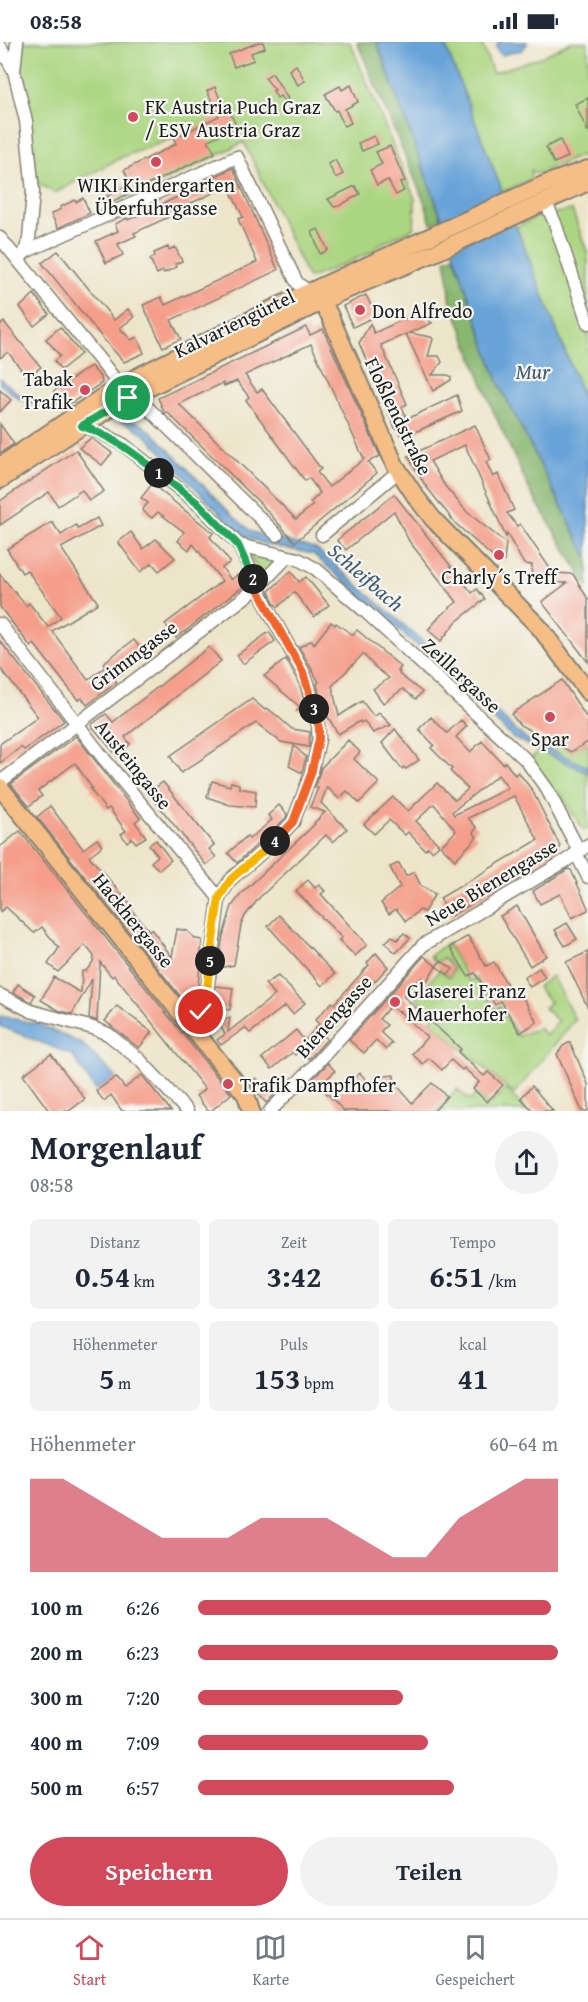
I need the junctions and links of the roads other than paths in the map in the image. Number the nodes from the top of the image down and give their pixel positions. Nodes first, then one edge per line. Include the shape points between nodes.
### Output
1 (17, 42) edge
2 (0, 46) edge
3 (14, 71) junction
4 (588, 159) edge
5 (588, 169) edge
6 (588, 182) edge
7 (588, 192) edge
8 (541, 196) junction
9 (0, 238) edge
10 (22, 256) junction
11 (316, 298) junction
12 (588, 323) edge
13 (124, 392) junction
14 (82, 426) junction
15 (0, 466) edge
16 (399, 471) junction
17 (0, 480) edge
18 (277, 535) dead end
19 (322, 535) dead end
20 (238, 545) junction
21 (287, 557) junction
22 (257, 588) junction
23 (0, 624) edge
24 (588, 692) edge
25 (76, 723) junction
26 (0, 782) edge
27 (0, 787) edge
28 (581, 850) edge
29 (588, 877) edge
30 (219, 898) junction
31 (423, 945) joint
32 (0, 995) edge
33 (189, 1023) junction
34 (187, 1111) edge
35 (251, 1111) edge
36 (270, 1111) edge

1 - 3 street
2 - 3 street
3 - 10 street via 26,121 33,192 29,239
4 - 8 main road via 571,167
5 - 8 main road
6 - 8 main road
7 - 8 main road via 568,197
8 - 11 main road, Kalvariengürtel
8 - 12 street via 555,223
9 - 10 street
10 - 11 street, Floßlendstraße via 237,158 295,279
10 - 13 street
11 - 13 main road, Kalvariengürtel via 272,309
11 - 16 main road, Floßlendstraße via 328,315
13 - 14 main road, Kalvariengürtel
13 - 15 main road, Kalvariengürtel
13 - 18 street via 142,402
14 - 17 main road, Kalvariengürtel
14 - 20 street via 124,445 200,505
16 - 19 street
16 - 24 main road, Floßlendstraße via 434,519 540,628
20 - 21 street, Zeillergasse
20 - 22 street
21 - 22 street, Grimmgasse
21 - 28 street, Zeillergasse via 316,569 358,604 526,760
22 - 25 street, Grimmgasse
22 - 30 street via 308,683 319,739 293,822 231,879
23 - 25 street, Austeingasse
25 - 26 street, Grimmgasse
25 - 30 street, Austeingasse
27 - 33 main road, Hackhergasse
28 - 29 street, Zeillergasse
28 - 31 street, Neue Bienengasse
30 - 33 street via 206,1000 201,1012
31 - 36 street, Bienengasse
32 - 34 street via 31,1011 108,1034 140,1060
33 - 35 main road, Hackhergasse via 246,1095

